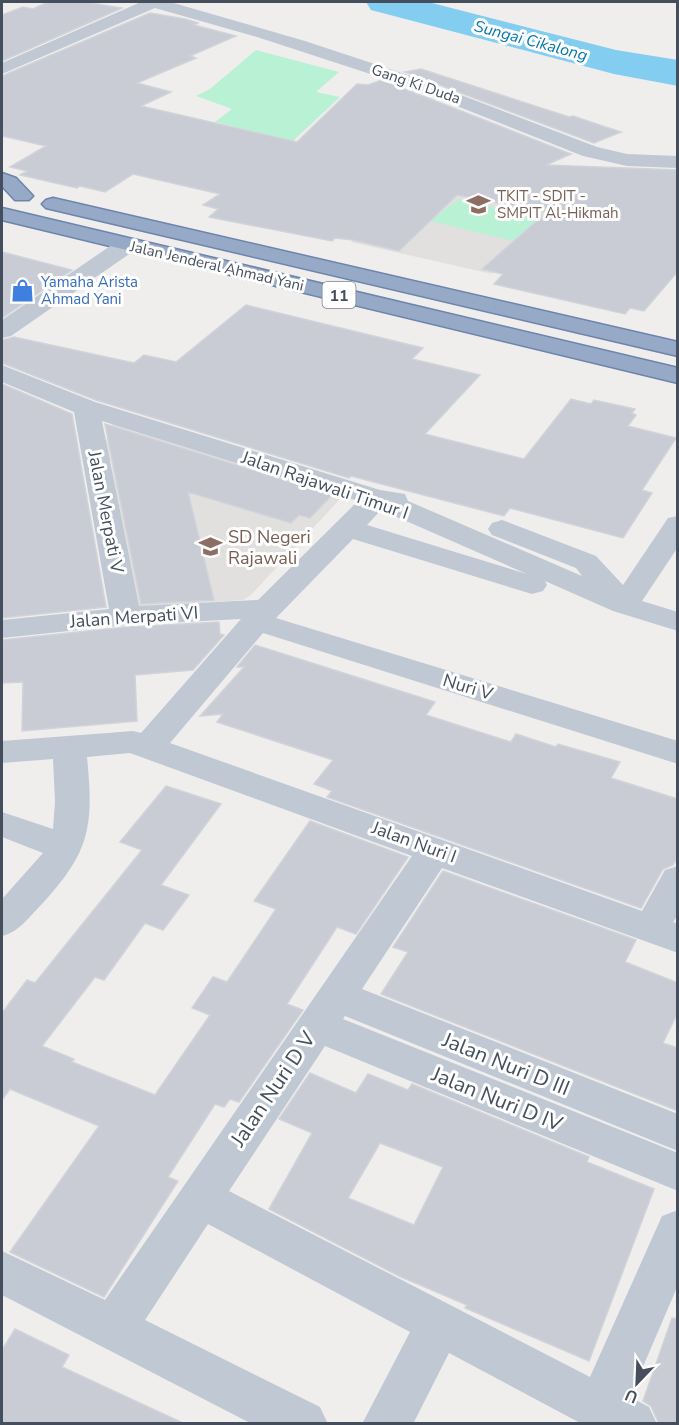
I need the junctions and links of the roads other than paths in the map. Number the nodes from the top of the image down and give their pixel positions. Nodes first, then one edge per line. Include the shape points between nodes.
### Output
1 (154, 2) edge
2 (2, 69) edge
3 (678, 162) edge
4 (2, 178) edge
5 (12, 194) edge
6 (2, 214) edge
7 (127, 245) junction
8 (2, 331) edge
9 (678, 349) edge
10 (2, 373) edge
11 (678, 375) edge
12 (86, 408) junction
13 (377, 498) junction
14 (678, 524) edge
15 (347, 528) junction
16 (624, 605) junction
17 (263, 615) junction
18 (126, 616) junction
19 (678, 621) edge
20 (2, 629) edge
21 (69, 745) junction
22 (149, 746) junction
23 (2, 752) edge
24 (678, 753) edge
25 (2, 824) edge
26 (64, 847) junction
27 (435, 850) junction
28 (678, 879) edge
29 (2, 921) edge
30 (664, 934) edge
31 (325, 1010) junction
32 (678, 1133) edge
33 (678, 1173) edge
34 (200, 1198) junction
35 (678, 1230) edge
36 (2, 1272) edge
37 (440, 1324) junction
38 (112, 1329) junction
39 (617, 1416) edge
40 (303, 1424) edge
41 (387, 1424) edge

1 - 2 street
1 - 3 street, Gang Ki Duda via 387,73 591,152 627,160
4 - 5 highway via 9,182
5 - 9 highway, Jalan Jenderal Ahmad Yani / 11
6 - 7 highway, Jalan Jenderal Ahmad Yani / 11
7 - 8 street
7 - 11 highway, Jalan Jenderal Ahmad Yani / 11
10 - 12 street, Jalan Rajawali Timur I
12 - 13 street, Jalan Rajawali Timur I
12 - 18 street, Jalan Merpati V
13 - 15 street
13 - 16 street, Jalan Rajawali Timur I via 443,506 586,562
14 - 16 street
15 - 16 street via 576,599
15 - 17 street
16 - 19 street
17 - 18 street, Jalan Merpati VI
17 - 22 street
17 - 24 street, Nuri V
18 - 20 street, Jalan Merpati VI
21 - 22 street, Jalan Nuri I via 133,742
21 - 23 street, Jalan Nuri I
21 - 26 street via 73,815
22 - 27 street, Jalan Nuri I
25 - 26 street
26 - 29 street
27 - 30 street, Jalan Nuri I
27 - 31 street, Jalan Nuri D V
28 - 30 street
31 - 32 street, Jalan Nuri D III
31 - 33 street, Jalan Nuri D IV
31 - 34 street, Jalan Nuri D V
34 - 37 street
34 - 38 street, Jalan Nuri D V
35 - 39 street
36 - 38 street
37 - 39 street
37 - 41 street
38 - 40 street

